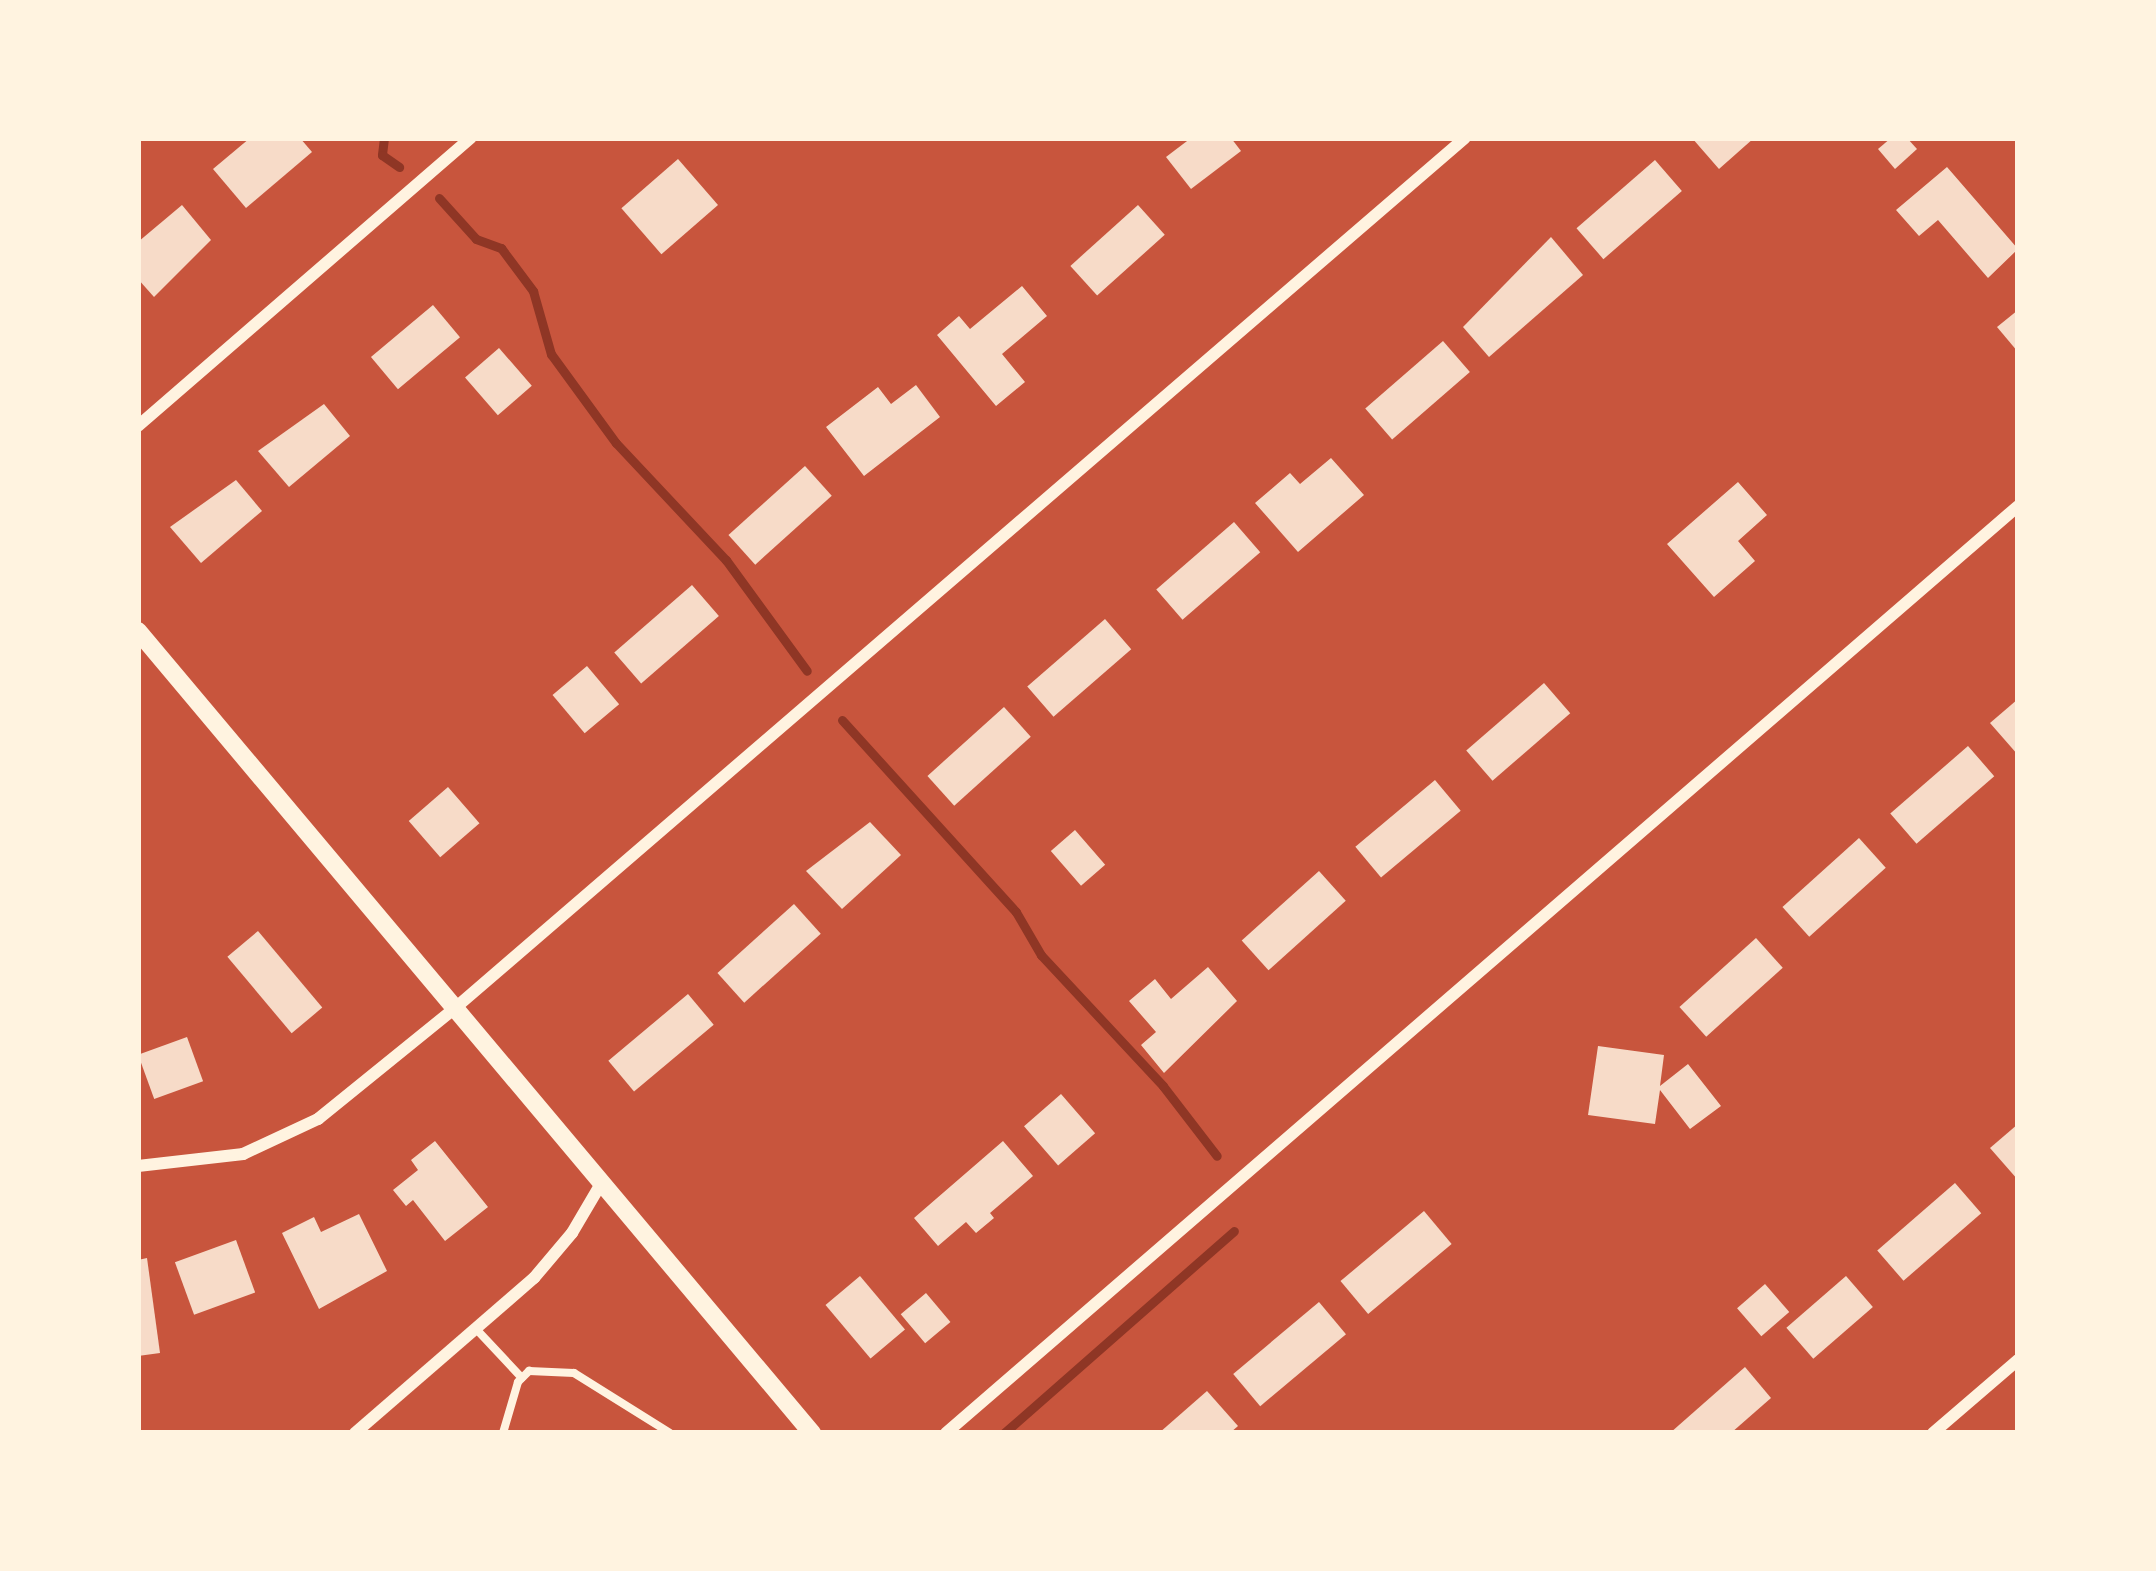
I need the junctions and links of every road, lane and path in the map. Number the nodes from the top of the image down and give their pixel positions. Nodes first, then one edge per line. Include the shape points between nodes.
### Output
1 (471, 138) edge
2 (1465, 138) edge
3 (138, 426) edge
4 (2018, 506) edge
5 (138, 631) edge
6 (454, 1009) junction
7 (138, 1166) edge
8 (602, 1182) junction
9 (478, 1331) junction
10 (2018, 1360) edge
11 (522, 1378) junction
12 (355, 1433) edge
13 (503, 1433) edge
14 (670, 1433) edge
15 (812, 1433) edge
16 (946, 1433) edge
17 (1933, 1433) edge

1 - 3 street
2 - 6 street
4 - 16 street
5 - 6 street
6 - 7 street via 318,1119 243,1154
6 - 8 street
8 - 9 street via 572,1233
8 - 15 street
9 - 11 lane
9 - 12 street
10 - 17 street
11 - 13 lane
11 - 14 lane via 529,1371 574,1373

